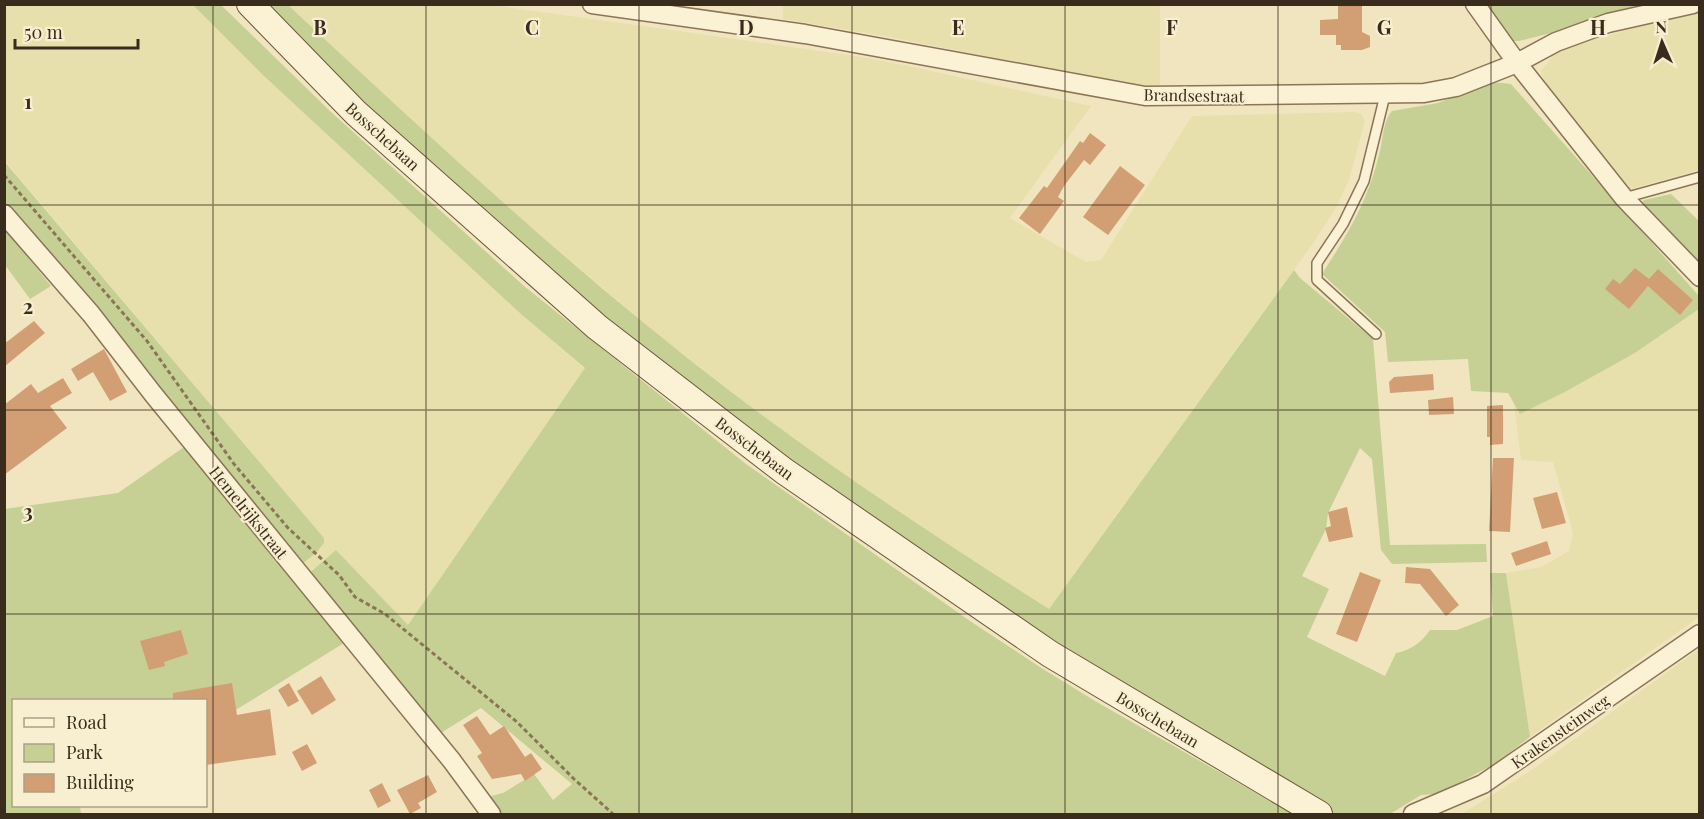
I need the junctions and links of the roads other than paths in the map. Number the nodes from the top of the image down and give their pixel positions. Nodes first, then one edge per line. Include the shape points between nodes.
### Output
1 (250, 4) edge
2 (592, 4) edge
3 (1475, 4) edge
4 (1693, 4) edge
5 (1517, 63) junction
6 (1385, 95) junction
7 (1700, 177) edge
8 (1624, 198) junction
9 (4, 213) edge
10 (1700, 276) edge
11 (1376, 334) dead end
12 (1700, 634) edge
13 (491, 814) edge
14 (1319, 814) edge
15 (1413, 814) edge

1 - 14 main road, Bosschebaan via 356,113 597,327 783,471 1050,654
2 - 6 street, Brandsestraat via 805,34 1145,96
3 - 5 street
4 - 5 street, Brandsestraat via 1608,23 1556,42
5 - 6 street, Brandsestraat via 1456,87
5 - 8 street
6 - 11 lane via 1364,181 1343,224 1317,263 1317,280
7 - 8 lane
8 - 10 street
9 - 13 street, Hemelrijkstraat via 92,314
12 - 15 street, Krakensteinweg via 1483,784

